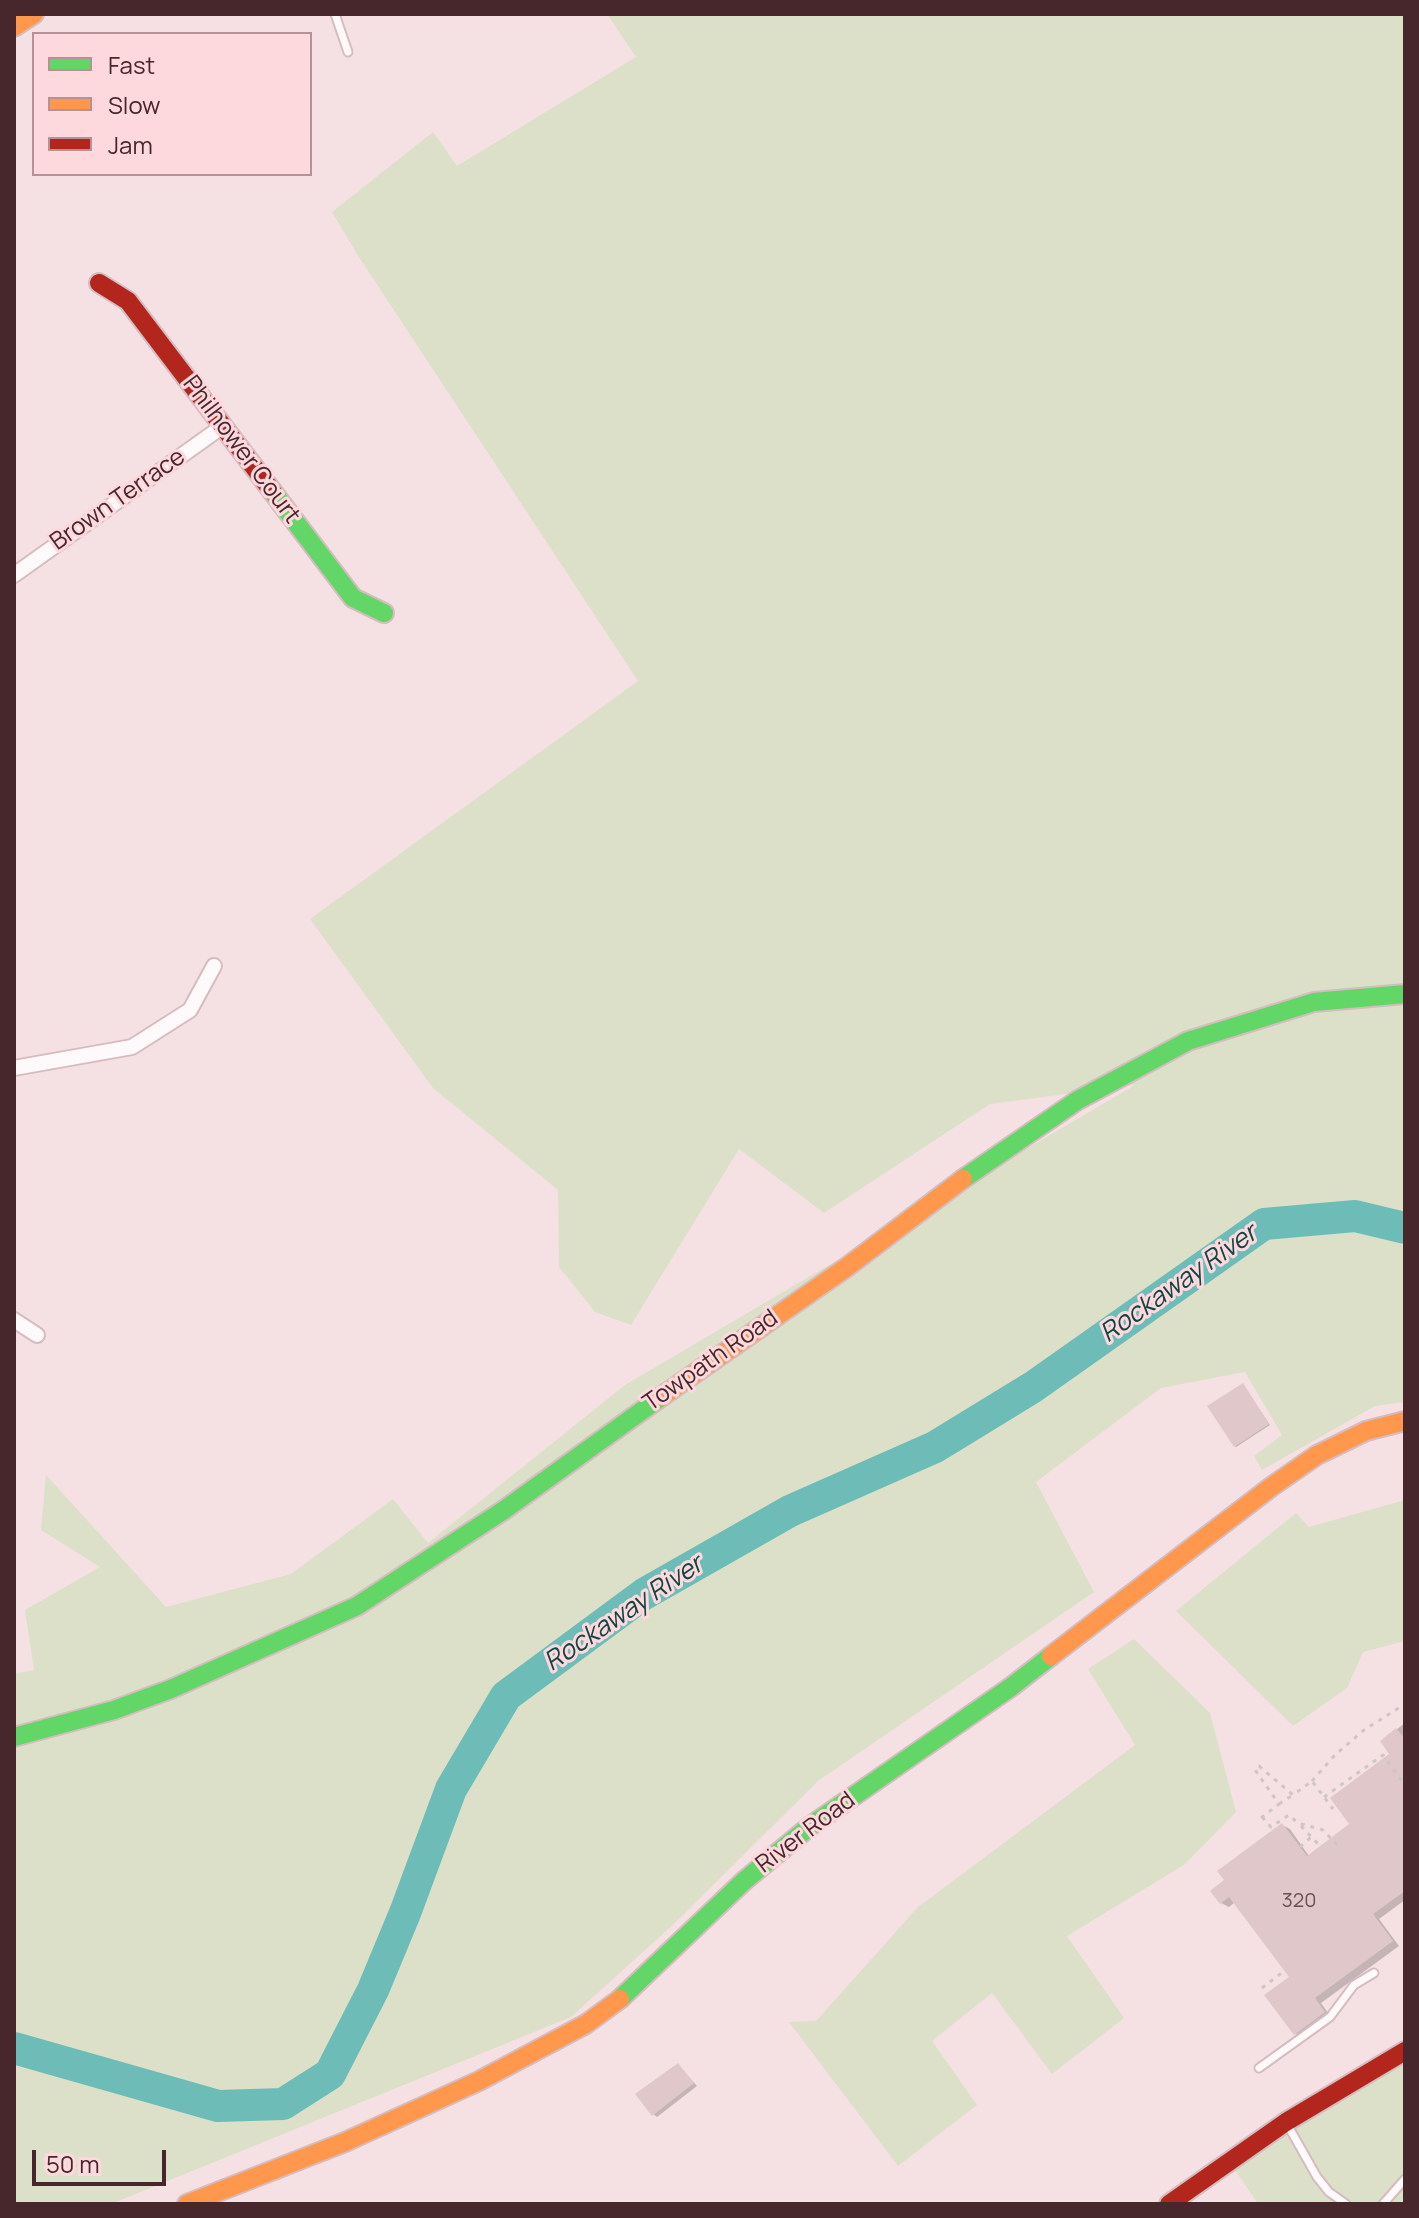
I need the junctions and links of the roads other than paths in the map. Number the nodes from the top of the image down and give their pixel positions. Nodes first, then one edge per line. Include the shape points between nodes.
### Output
1 (34, 14) edge
2 (335, 14) edge
3 (14, 27) edge
4 (348, 52) dead end
5 (99, 283) dead end
6 (223, 426) junction
7 (14, 575) edge
8 (384, 613) dead end
9 (214, 966) dead end
10 (1405, 994) edge
11 (14, 1068) edge
12 (14, 1320) edge
13 (37, 1335) dead end
14 (1405, 1421) edge
15 (14, 1737) edge
16 (1374, 1973) dead end
17 (1405, 2051) edge
18 (1259, 2068) dead end
19 (1286, 2122) junction
20 (1405, 2179) edge
21 (187, 2204) edge
22 (1169, 2204) edge
23 (1346, 2204) edge
24 (1383, 2204) edge

1 - 3 street
2 - 4 lane
5 - 6 street, Philhower Court via 128,301
6 - 7 street, Brown Terrace
6 - 8 street, Philhower Court via 353,598
9 - 11 street via 190,1010 132,1047
10 - 15 street, Towpath Road via 1314,1002 1188,1041 1123,1074 946,1191 504,1510 357,1606 171,1689
12 - 13 street
14 - 21 street, River Road via 1366,1431 1317,1455 1011,1687 809,1827 586,2024 479,2081 345,2142
16 - 18 lane via 1354,1985 1330,2017
17 - 19 street
19 - 22 street
19 - 23 lane via 1317,2177
20 - 24 lane

